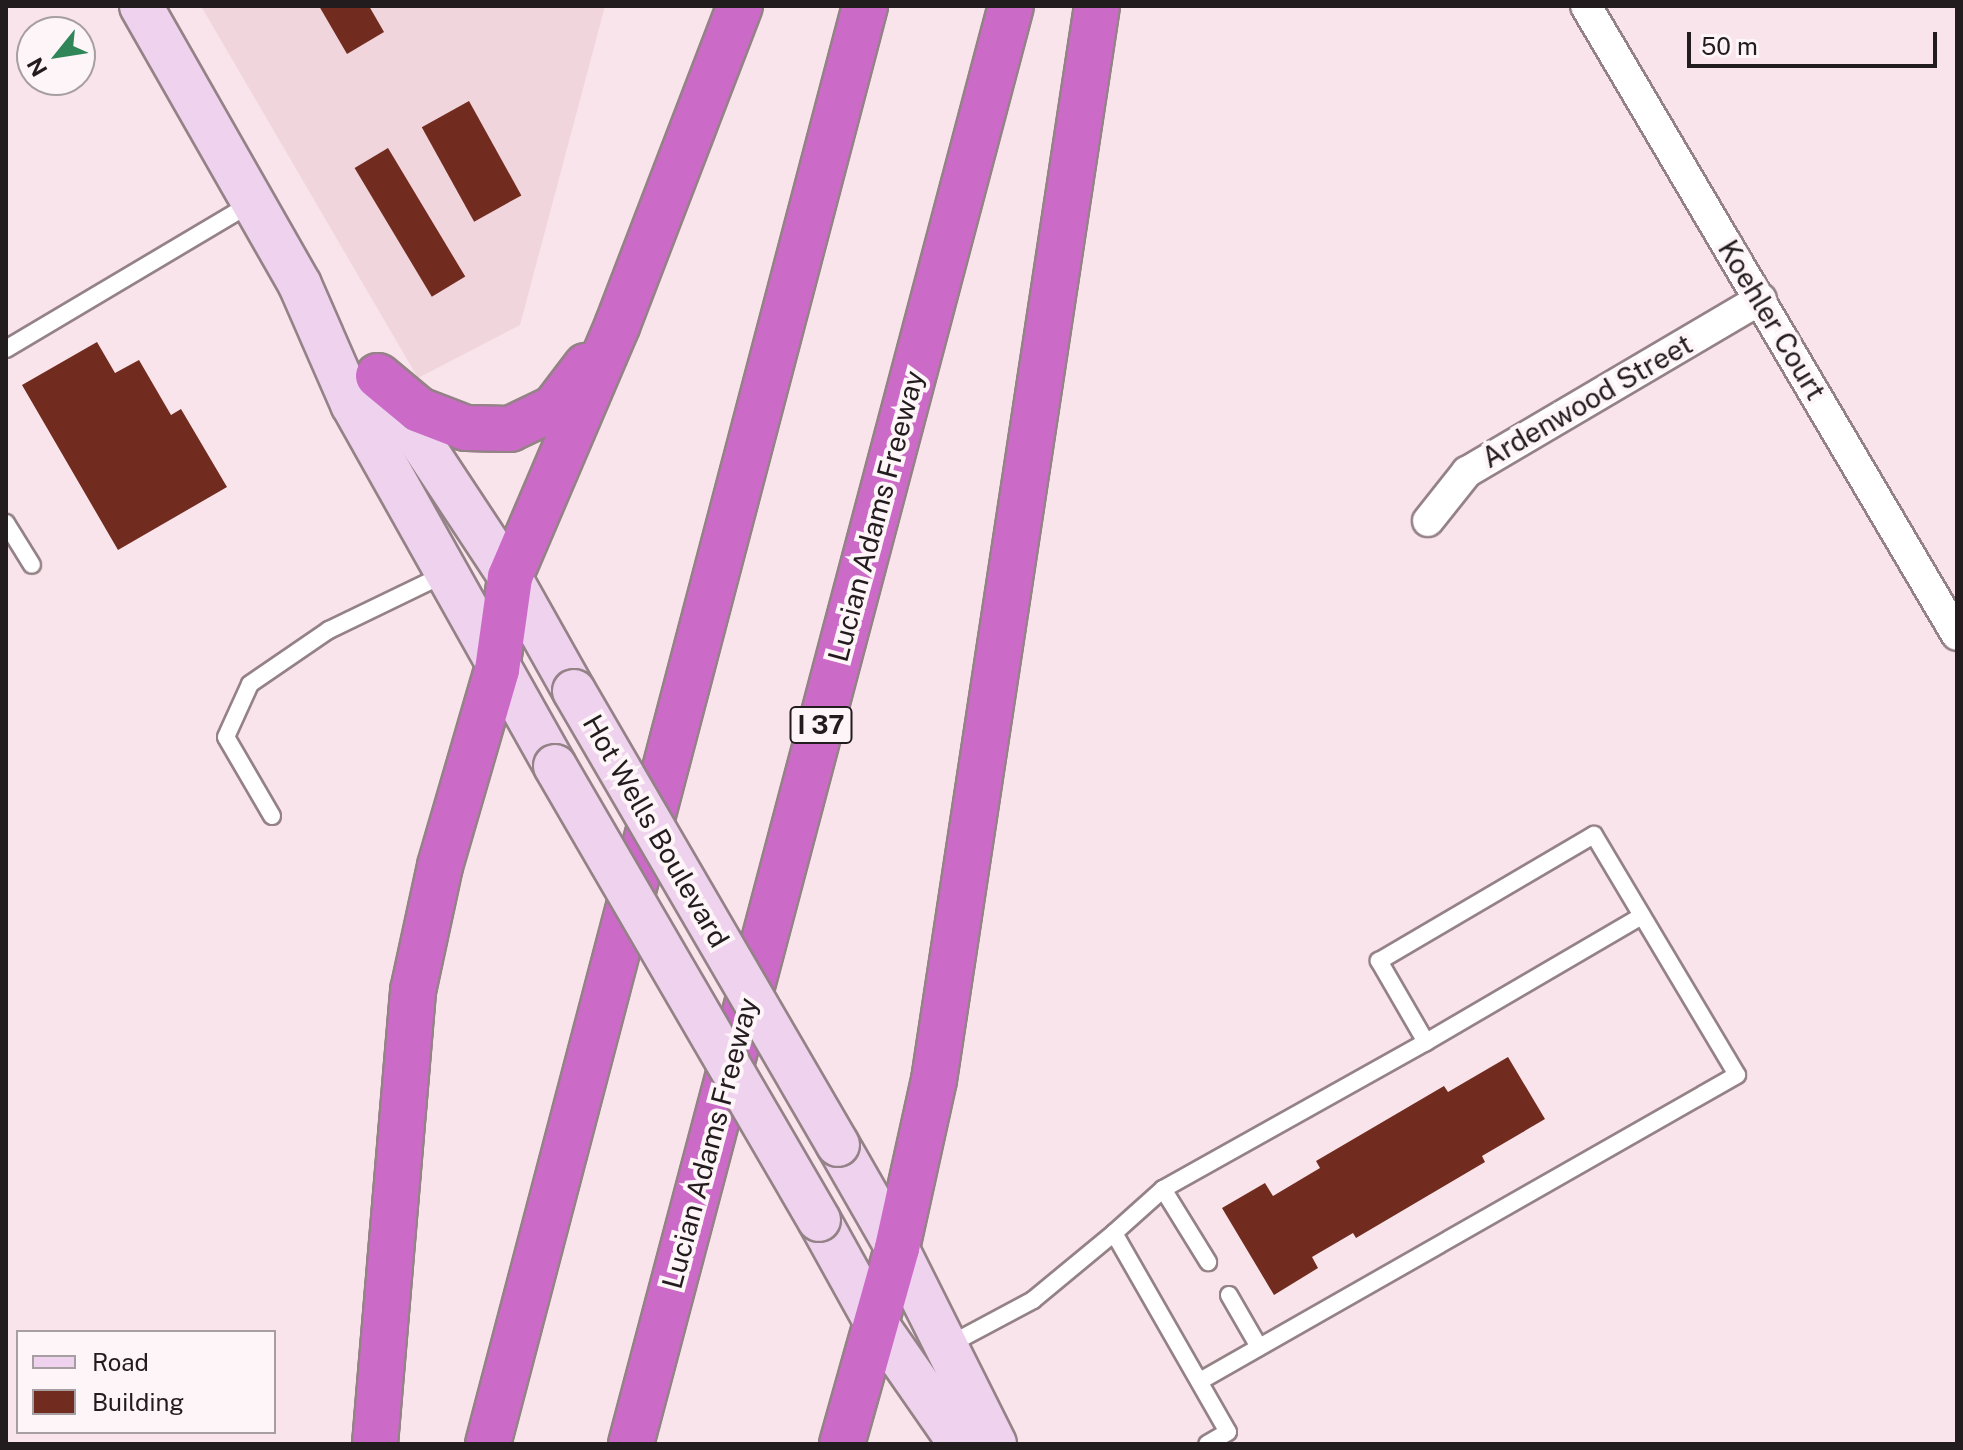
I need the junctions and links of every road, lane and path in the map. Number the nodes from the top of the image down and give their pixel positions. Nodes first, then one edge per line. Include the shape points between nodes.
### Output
1 (141, 6) edge
2 (740, 6) edge
3 (865, 6) edge
4 (1011, 6) edge
5 (1097, 6) edge
6 (1586, 6) edge
7 (253, 203) junction
8 (300, 285) junction
9 (1761, 299) junction
10 (617, 326) junction
11 (6, 349) edge
12 (378, 376) junction
13 (1428, 521) dead end
14 (6, 523) edge
15 (32, 565) dead end
16 (445, 574) junction
17 (510, 577) junction
18 (1957, 635) edge
19 (497, 670) junction
20 (272, 816) dead end
21 (1642, 916) junction
22 (1426, 1042) junction
23 (1163, 1189) junction
24 (1114, 1233) junction
25 (897, 1248) junction
26 (1208, 1262) dead end
27 (1229, 1295) dead end
28 (876, 1323) junction
29 (947, 1346) junction
30 (1259, 1347) junction
31 (1200, 1381) junction
32 (375, 1444) edge
33 (488, 1444) edge
34 (631, 1444) edge
35 (842, 1444) edge
36 (960, 1444) edge
37 (995, 1444) edge
38 (1207, 1444) edge

1 - 7 street, Hot Wells Boulevard
2 - 10 highway
3 - 33 highway
4 - 34 highway, Lucian Adams Freeway / I 37
5 - 25 highway via 934,1080
6 - 9 street, Koehler Court
7 - 8 street, Hot Wells Boulevard
7 - 11 lane
8 - 12 street, Hot Wells Boulevard
8 - 16 street, Hot Wells Boulevard via 352,404
9 - 13 street, Ardenwood Street via 1467,472
9 - 18 street, Koehler Court
10 - 12 highway via 554,408 510,429 466,428 419,410
10 - 17 highway
12 - 17 street, Hot Wells Boulevard
14 - 15 lane
16 - 19 street, Hot Wells Boulevard
16 - 20 lane via 329,630 250,684 226,737
17 - 19 highway
17 - 25 street, Hot Wells Boulevard, bridge
19 - 28 street, Hot Wells Boulevard, bridge
19 - 32 highway via 440,866 413,991
21 - 22 lane
21 - 22 lane via 1594,835 1379,961
21 - 30 lane via 1737,1075
22 - 23 lane
23 - 24 lane
23 - 26 lane
24 - 29 lane via 1033,1300
24 - 31 lane
25 - 28 highway
25 - 29 street, Hot Wells Boulevard
27 - 30 lane
28 - 35 highway
28 - 36 street, Hot Wells Boulevard
29 - 37 street, Hot Wells Boulevard
30 - 31 lane
31 - 38 lane via 1228,1432

